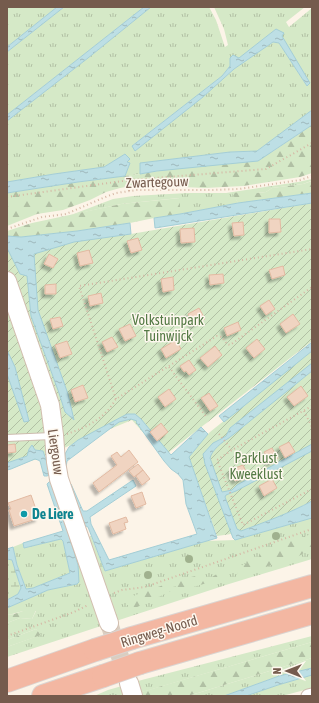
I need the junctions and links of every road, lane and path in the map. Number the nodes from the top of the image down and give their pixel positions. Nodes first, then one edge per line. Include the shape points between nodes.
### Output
1 (312, 143) edge
2 (312, 176) edge
3 (130, 180) junction
4 (129, 192) junction
5 (7, 196) edge
6 (7, 229) edge
7 (312, 249) edge
8 (7, 281) edge
9 (312, 287) edge
10 (169, 367) junction
11 (116, 399) junction
12 (312, 406) edge
13 (304, 411) junction
14 (207, 418) dead end
15 (312, 427) edge
16 (219, 434) dead end
17 (54, 436) junction
18 (7, 438) edge
19 (232, 450) junction
20 (312, 490) edge
21 (312, 529) edge
22 (312, 586) edge
23 (100, 598) junction
24 (312, 613) edge
25 (109, 623) tunnel mouth
26 (7, 636) edge
27 (7, 681) edge
28 (312, 695) edge
29 (43, 696) edge
30 (308, 696) edge

1 - 3 path via 266,170
2 - 4 path, Zwartegouw via 300,180 239,188
3 - 4 path
3 - 5 path
4 - 6 path, Zwartegouw via 116,193 66,214 42,217
7 - 11 path via 79,286
8 - 17 street, Liergouw via 50,405
9 - 10 path via 230,345 222,337 217,336
10 - 11 path
10 - 14 path
11 - 17 path via 107,412 94,422
12 - 13 path
13 - 15 path
13 - 19 path
16 - 19 path
17 - 18 lane
17 - 23 street, Liergouw via 59,480
19 - 20 path via 217,460 243,526
21 - 23 path via 145,587 122,590
22 - 27 highway, Ringweg-Noord, bridge via 132,638
23 - 25 street, Liergouw
23 - 26 path via 74,612
24 - 29 highway, Ringweg-Noord, bridge via 140,663
28 - 30 street

